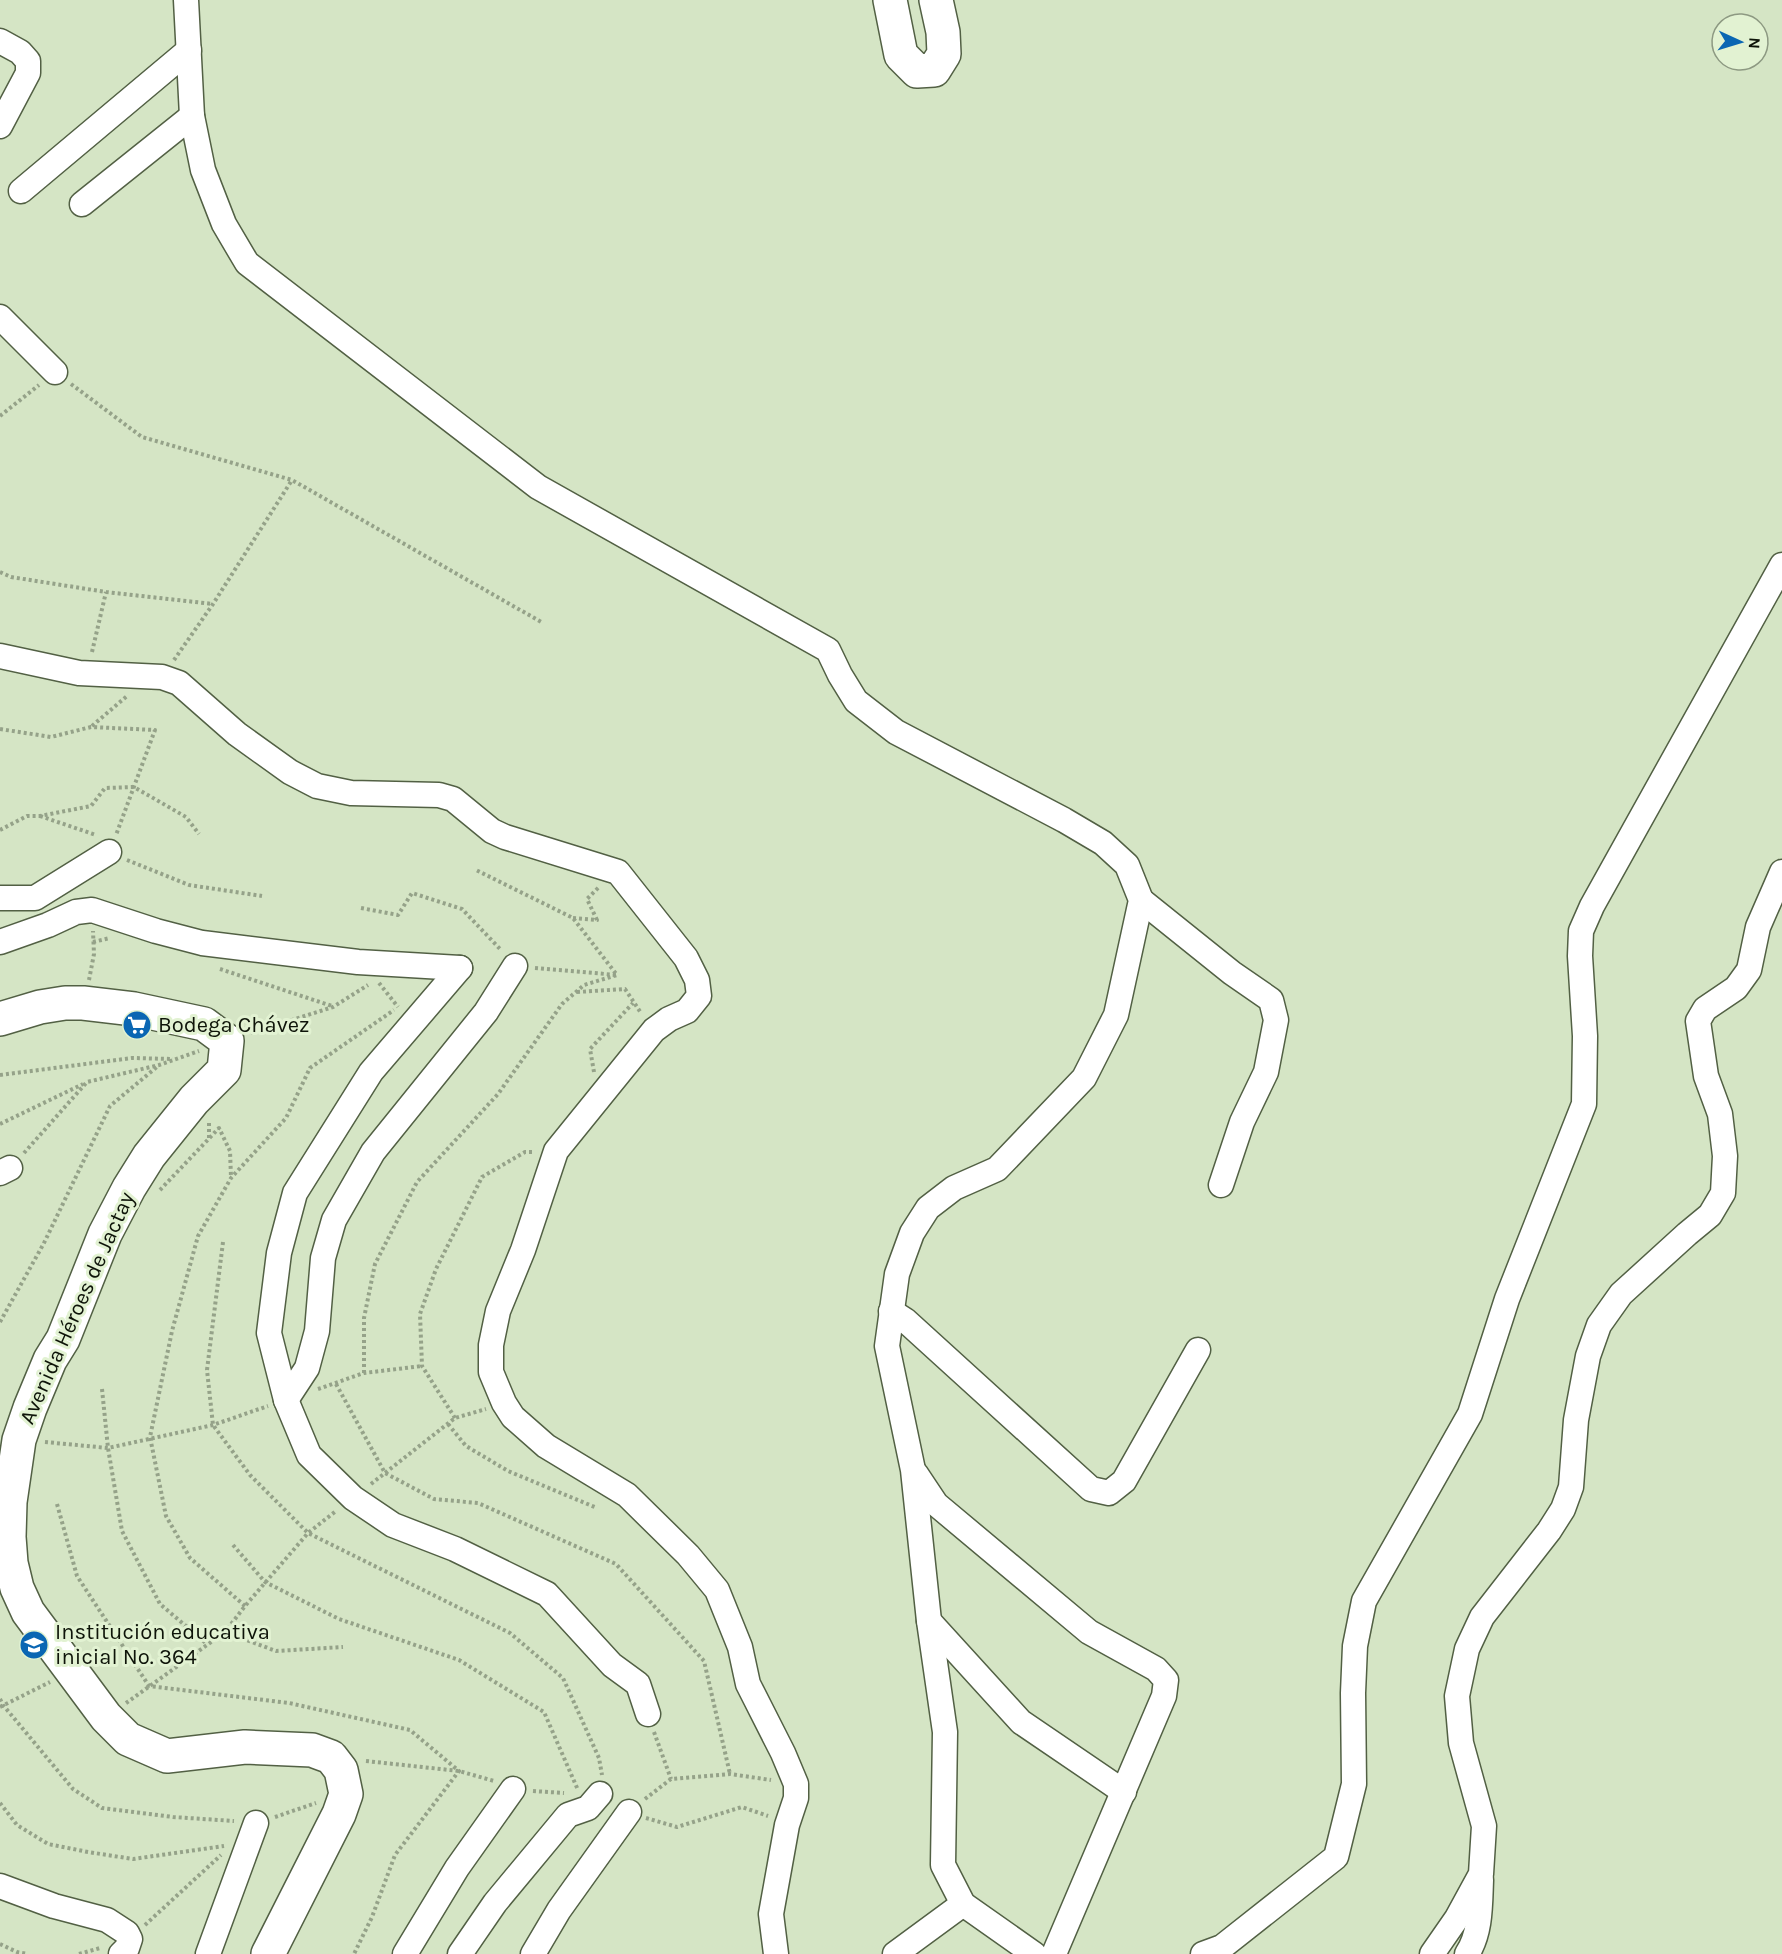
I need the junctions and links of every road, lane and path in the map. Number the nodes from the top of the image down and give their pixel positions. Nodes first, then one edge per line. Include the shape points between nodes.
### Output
1 (186, 0) edge
2 (890, 0) edge
3 (936, 0) edge
4 (0, 41) edge
5 (189, 50) junction
6 (192, 116) junction
7 (0, 126) edge
8 (21, 191) dead end
9 (82, 204) dead end
10 (0, 317) edge
11 (55, 372) junction
12 (0, 416) edge
13 (292, 480) junction
14 (1782, 565) edge
15 (0, 572) edge
16 (106, 592) junction
17 (213, 604) junction
18 (543, 623) dead end
19 (0, 656) edge
20 (88, 673) junction
21 (162, 677) junction
22 (128, 696) dead end
23 (91, 727) junction
24 (0, 729) edge
25 (134, 787) junction
26 (40, 816) junction
27 (120, 824) dead end
28 (0, 830) edge
29 (200, 834) dead end
30 (106, 845) junction
31 (476, 870) dead end
32 (615, 871) junction
33 (1782, 873) edge
34 (262, 896) dead end
35 (0, 898) edge
36 (1141, 900) junction
37 (361, 909) dead end
38 (573, 918) junction
39 (0, 942) edge
40 (515, 966) junction
41 (617, 975) junction
42 (577, 992) junction
43 (406, 1002) dead end
44 (633, 1003) junction
45 (397, 1008) junction
46 (0, 1019) edge
47 (654, 1030) junction
48 (227, 1041) junction
49 (177, 1059) junction
50 (159, 1065) junction
51 (0, 1075) edge
52 (87, 1082) junction
53 (598, 1098) junction
54 (0, 1124) edge
55 (556, 1151) junction
56 (5, 1171) edge
57 (231, 1178) junction
58 (1221, 1185) dead end
59 (157, 1194) dead end
60 (891, 1311) junction
61 (0, 1322) edge
62 (1198, 1350) dead end
63 (422, 1366) junction
64 (364, 1373) junction
65 (336, 1384) junction
66 (102, 1389) dead end
67 (286, 1400) junction
68 (504, 1403) junction
69 (455, 1418) junction
70 (448, 1424) junction
71 (150, 1437) junction
72 (19, 1440) junction
73 (108, 1448) junction
74 (913, 1470) junction
75 (385, 1473) junction
76 (353, 1498) junction
77 (597, 1508) dead end
78 (233, 1545) dead end
79 (265, 1582) junction
80 (245, 1606) junction
81 (929, 1621) junction
82 (225, 1632) junction
83 (207, 1644) junction
84 (343, 1647) dead end
85 (72, 1671) junction
86 (0, 1699) edge
87 (1, 1706) edge
88 (648, 1714) joint
89 (106, 1717) junction
90 (730, 1774) junction
91 (671, 1779) junction
92 (796, 1784) junction
93 (513, 1789) dead end
94 (1124, 1792) junction
95 (590, 1794) joint
96 (0, 1803) edge
97 (629, 1812) joint
98 (256, 1823) joint
99 (231, 1845) dead end
100 (1481, 1874) junction
101 (0, 1886) edge
102 (963, 1904) junction
103 (0, 1944) edge
104 (28, 1954) edge
105 (121, 1954) edge
106 (208, 1954) edge
107 (268, 1954) edge
108 (405, 1954) edge
109 (460, 1954) edge
110 (533, 1954) edge
111 (776, 1954) edge
112 (895, 1954) edge
113 (1034, 1954) edge
114 (1054, 1954) edge
115 (1203, 1954) edge
116 (1432, 1954) edge
117 (1467, 1954) edge

1 - 5 street
2 - 3 street via 901,56 917,71 934,70 944,54
4 - 7 street via 20,52 28,62 28,73
5 - 6 street
5 - 8 street
6 - 9 street
6 - 36 street via 203,170 224,224 247,263 538,488 828,650 856,701 896,732 1102,843 1127,865
10 - 11 street
11 - 12 path
11 - 13 path via 142,437
13 - 17 path
13 - 18 path
14 - 115 street via 1581,931 1584,1104 1507,1299 1470,1414 1364,1600 1355,1646 1354,1784 1336,1857 1222,1947
15 - 16 path
16 - 17 path
16 - 20 path
17 - 21 path
19 - 20 street
20 - 21 street
21 - 32 street via 179,684 237,734 290,772 317,786 351,793 439,795 453,799 505,837
22 - 23 path
23 - 24 path via 51,737
23 - 25 path via 155,730
25 - 26 path via 105,788 91,806
25 - 27 path
25 - 29 path via 186,817
26 - 28 path via 27,816
26 - 30 path
30 - 34 path via 189,885
30 - 35 street via 35,898
31 - 38 path
32 - 38 path via 587,899 597,920
32 - 47 street via 686,958 697,980 699,996 687,1011
33 - 100 street via 1758,927 1749,970 1736,988 1705,1009 1698,1021 1706,1076 1720,1114 1725,1156 1723,1193 1710,1215 1621,1294 1599,1325 1588,1356 1576,1420 1571,1487 1563,1509 1482,1617 1467,1648 1457,1696 1461,1743 1484,1826
36 - 58 street via 1270,1000 1276,1020 1266,1072 1242,1122
36 - 60 street via 1116,1015 1084,1078 997,1170 954,1188 928,1208 912,1233 897,1274
37 - 40 path via 398,915 412,893 462,909
38 - 41 path
39 - 67 street via 76,912 92,910 202,943 358,962 460,968 371,1072 296,1194 279,1253 269,1333
40 - 41 path
40 - 67 street via 486,1012 373,1152 334,1220 323,1258 317,1331 308,1368
41 - 42 path via 584,985
42 - 44 path via 625,989
42 - 64 path via 562,1005 498,1094 417,1182 375,1264 364,1318
43 - 45 path
44 - 47 path
44 - 53 path via 590,1049
45 - 48 path via 376,980 333,1006
45 - 57 path via 310,1068 286,1118
46 - 48 street via 40,1007 83,1003 204,1024
47 - 53 street
48 - 49 path
48 - 72 street, Avenida Héroes de Jactay via 224,1070 149,1156 105,1234
49 - 50 path
49 - 51 path via 132,1058
50 - 52 path
50 - 61 path via 110,1106 44,1243
52 - 54 path
52 - 56 path
53 - 55 street
55 - 63 path via 525,1152 482,1177 435,1269 420,1314
55 - 68 street via 524,1250 498,1311 491,1345 491,1372
57 - 59 path via 230,1151 219,1128
57 - 71 path via 198,1236 172,1331
60 - 62 street via 1091,1489 1109,1492 1124,1481
60 - 74 street via 887,1346
63 - 64 path
63 - 69 path
64 - 65 path
65 - 67 path
65 - 75 path
66 - 73 path
67 - 71 path via 213,1425
67 - 76 street via 309,1455
68 - 69 path
68 - 92 street via 513,1417 546,1446 627,1495 688,1555 717,1590 740,1647 748,1684
69 - 70 path
70 - 75 path
70 - 77 path via 466,1446 508,1471
71 - 73 path
71 - 80 path via 166,1516 190,1558
72 - 73 path
72 - 85 street, Avenida Héroes de Jactay via 10,1502 11,1563 27,1612
73 - 83 path via 123,1531 160,1604
74 - 81 street
74 - 94 street via 936,1504 1089,1632 1156,1669 1167,1680
75 - 76 path
75 - 90 path via 434,1499 478,1503 616,1564 704,1661
76 - 79 path via 308,1533
76 - 88 street via 393,1525 547,1594 612,1665 638,1684
78 - 79 path
79 - 80 path
79 - 95 path via 339,1619 459,1660 544,1712
80 - 82 path
81 - 94 street via 1021,1722
81 - 102 street via 945,1731 943,1865
82 - 83 path
82 - 84 path via 276,1650
83 - 89 path
85 - 87 path
85 - 89 street, Avenida Héroes de Jactay
86 - 87 path
87 - 98 path via 73,1789 102,1809
88 - 91 path
89 - 107 street, Avenida Héroes de Jactay via 128,1739 167,1756 245,1747 288,1748 331,1757 341,1770 346,1794 339,1814
90 - 91 path
90 - 92 path
91 - 97 path
92 - 111 street via 771,1914
93 - 108 street via 457,1868
94 - 114 street
95 - 109 street via 588,1808 568,1815 502,1895
96 - 99 path via 17,1825 48,1844 78,1850 133,1859
97 - 110 street via 559,1910
98 - 106 street
100 - 116 street
100 - 117 street via 1479,1916
101 - 105 street via 107,1920 127,1933 130,1940
102 - 112 street
102 - 113 street
103 - 104 path

